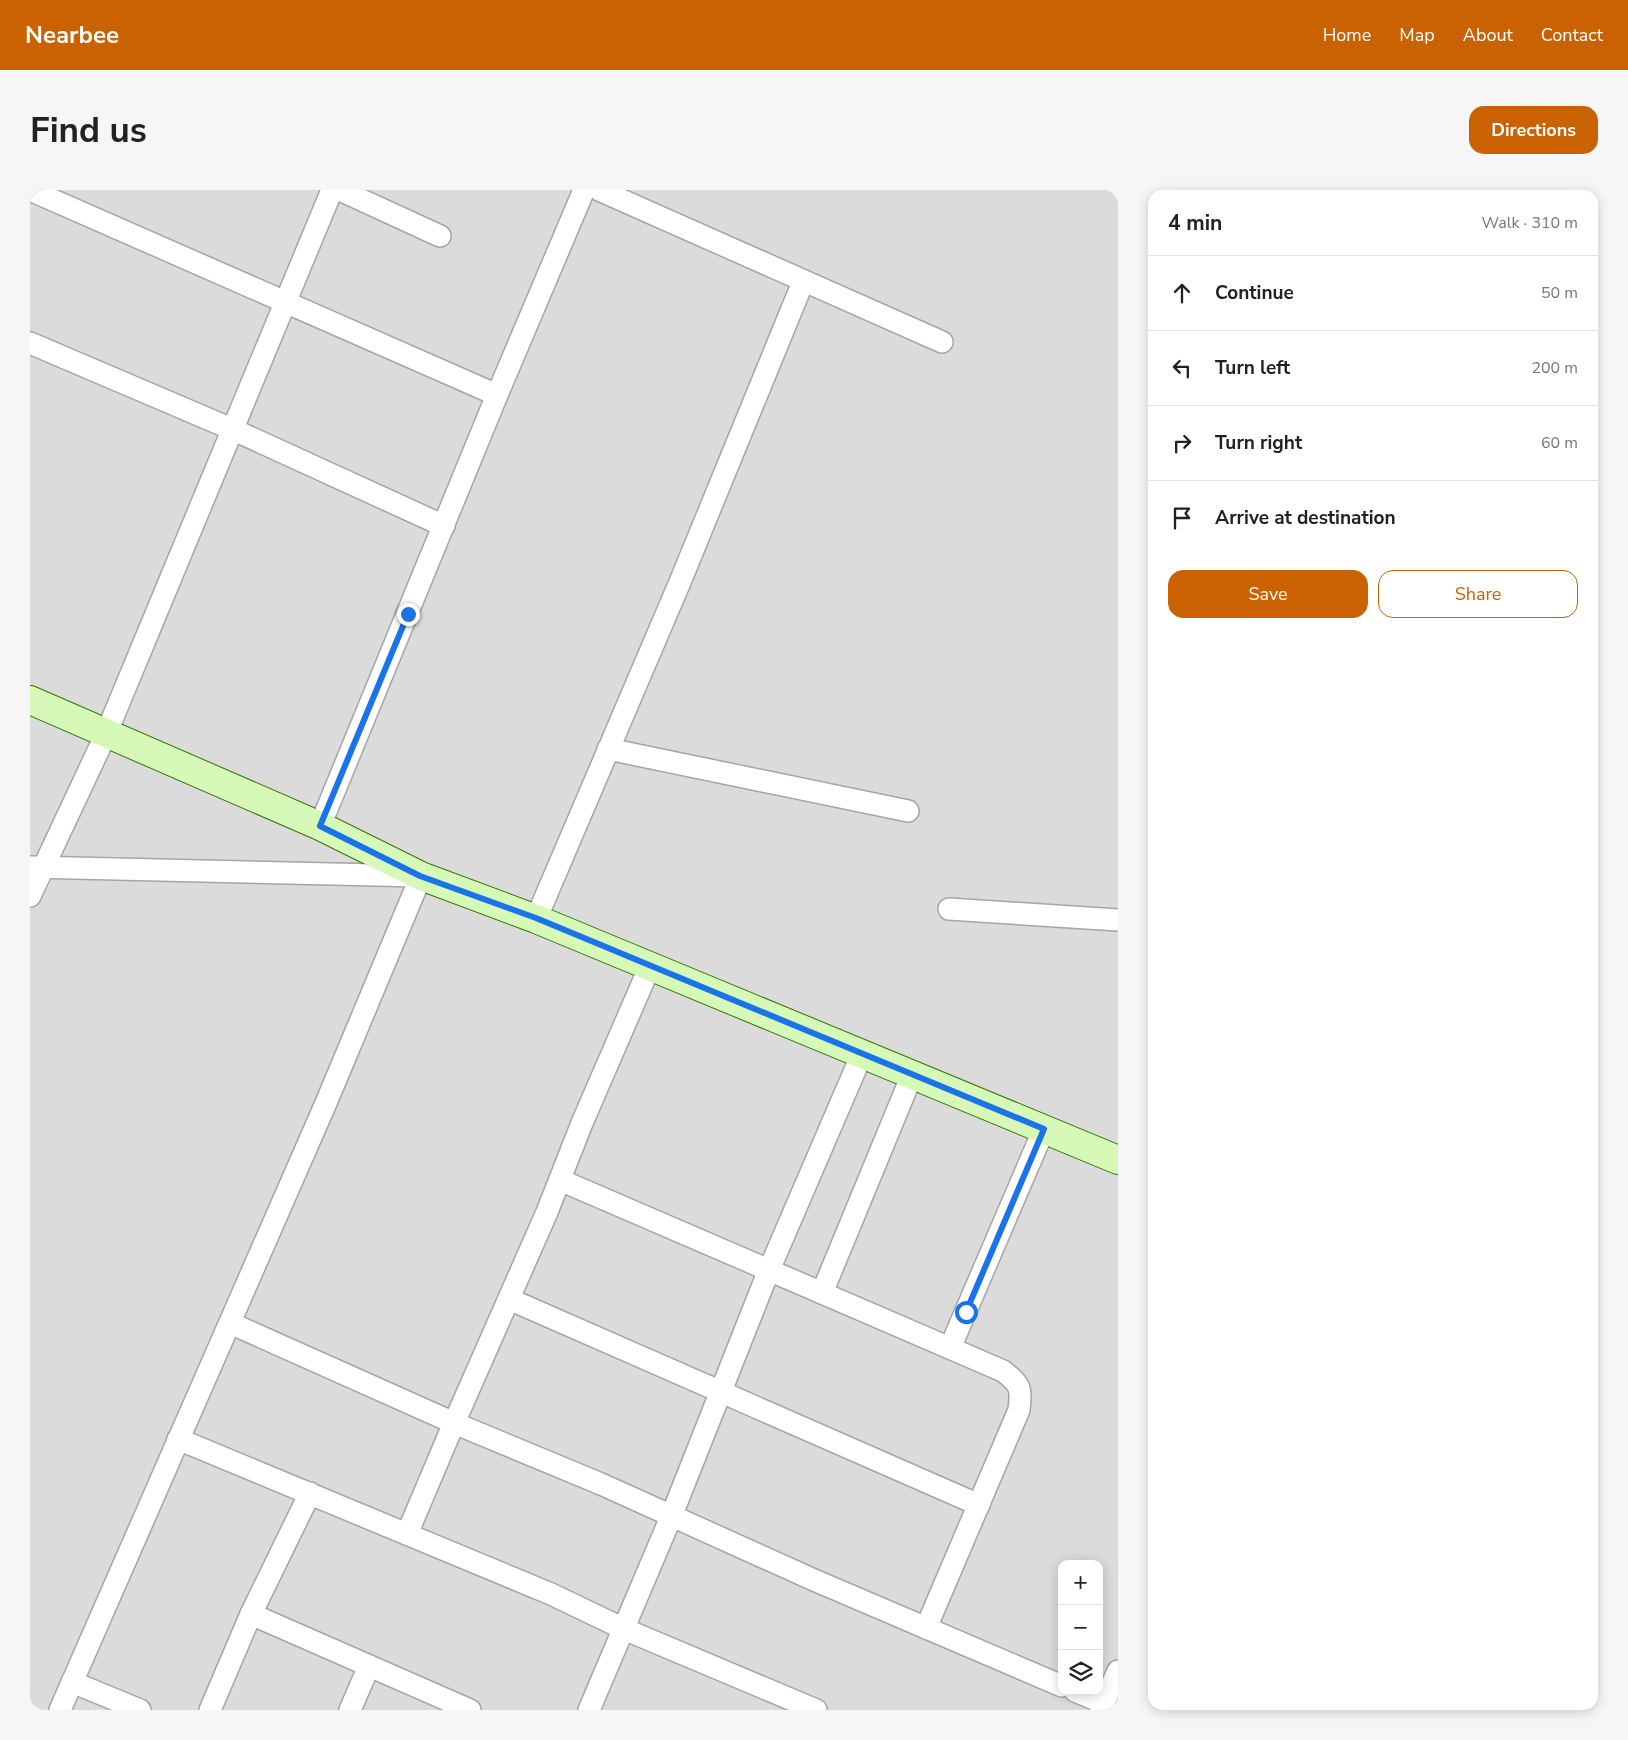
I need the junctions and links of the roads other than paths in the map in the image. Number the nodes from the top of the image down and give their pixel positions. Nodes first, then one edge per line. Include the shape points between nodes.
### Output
1 (30, 190) edge
2 (332, 190) edge
3 (340, 190) edge
4 (584, 190) edge
5 (599, 190) edge
6 (440, 236) dead end
7 (803, 282) junction
8 (287, 303) junction
9 (942, 342) dead end
10 (30, 343) edge
11 (496, 395) junction
12 (234, 430) junction
13 (444, 526) junction
14 (30, 700) edge
15 (106, 734) junction
16 (608, 749) junction
17 (908, 811) dead end
18 (320, 826) junction
19 (36, 867) edge
20 (420, 876) junction
21 (30, 896) edge
22 (948, 909) dead end
23 (536, 918) junction
24 (1118, 920) edge
25 (650, 966) junction
26 (862, 1054) junction
27 (912, 1075) junction
28 (1044, 1129) junction
29 (1118, 1160) edge
30 (560, 1180) junction
31 (769, 1270) junction
32 (822, 1293) junction
33 (509, 1299) junction
34 (230, 1323) junction
35 (950, 1348) junction
36 (719, 1391) junction
37 (454, 1423) junction
38 (178, 1439) junction
39 (310, 1493) junction
40 (979, 1505) junction
41 (671, 1517) junction
42 (407, 1534) junction
43 (252, 1614) junction
44 (926, 1628) junction
45 (624, 1629) junction
46 (369, 1666) junction
47 (1118, 1671) edge
48 (72, 1682) junction
49 (1058, 1684) edge
50 (1082, 1695) edge
51 (1102, 1707) edge
52 (60, 1710) edge
53 (140, 1710) edge
54 (210, 1710) edge
55 (350, 1710) edge
56 (470, 1710) edge
57 (589, 1710) edge
58 (816, 1710) edge

1 - 8 street
2 - 8 street
3 - 6 street
4 - 11 street
5 - 7 street
7 - 9 street
7 - 16 street
8 - 11 street
8 - 12 street
10 - 12 street
11 - 13 street
12 - 13 street
12 - 15 street
13 - 18 street
14 - 15 main road
15 - 18 main road
15 - 19 street
16 - 17 street
16 - 23 street
18 - 20 main road
19 - 20 street
19 - 21 street
20 - 23 main road
20 - 34 street
22 - 24 street
23 - 25 main road
25 - 26 main road
25 - 30 street
26 - 27 main road
26 - 31 street
27 - 28 main road
27 - 32 street
28 - 29 main road
28 - 35 street
30 - 31 street
30 - 33 street
31 - 32 street
31 - 36 street
32 - 35 street
33 - 36 street
33 - 37 street
34 - 37 street
34 - 38 street
35 - 40 street via 1002,1371 1016,1381 1021,1392 1020,1410
36 - 40 street
36 - 41 street
37 - 41 street
37 - 42 street
38 - 39 street
38 - 48 street
39 - 42 street
39 - 43 street
40 - 44 street
41 - 44 street
41 - 45 street
42 - 45 street via 551,1594
43 - 46 street
43 - 54 street
44 - 49 street
45 - 57 street
45 - 58 street
46 - 55 street
46 - 56 street
47 - 51 street
48 - 52 street
48 - 53 street
50 - 51 street

